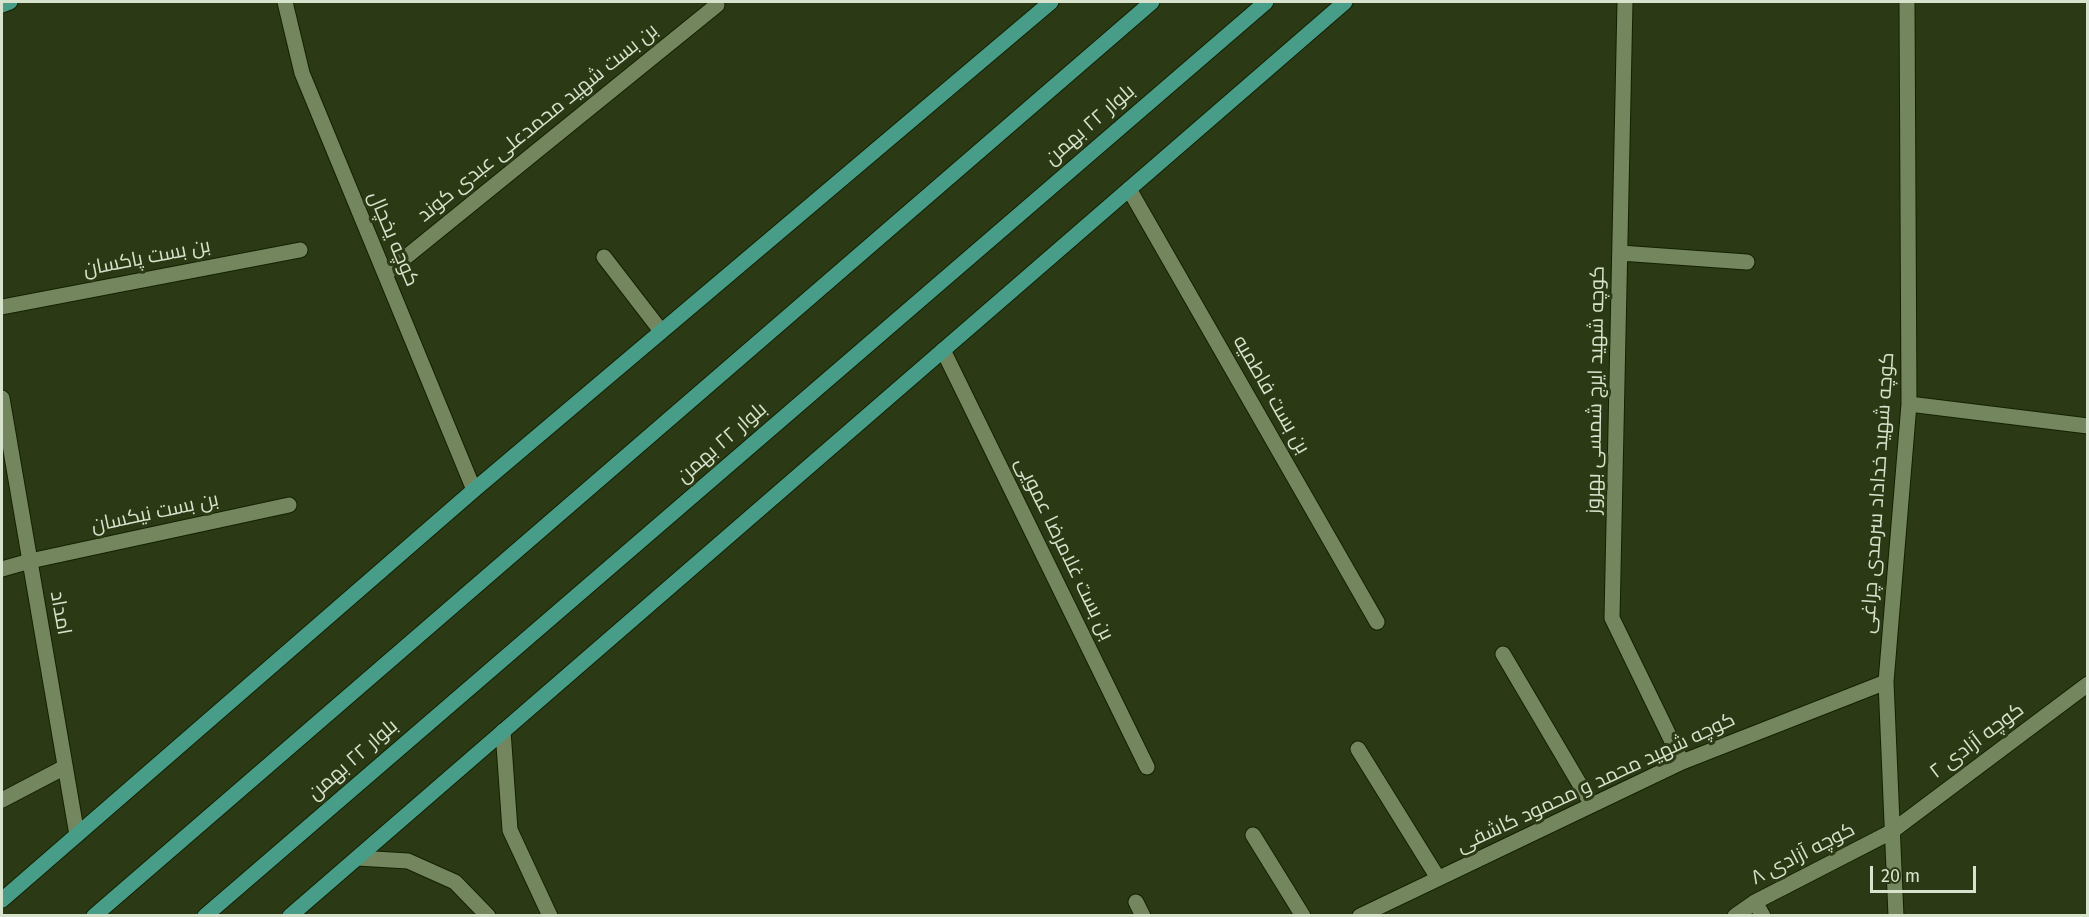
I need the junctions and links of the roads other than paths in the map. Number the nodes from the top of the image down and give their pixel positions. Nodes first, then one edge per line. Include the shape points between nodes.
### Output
1 (10, 2) edge
2 (285, 2) edge
3 (1051, 2) edge
4 (1152, 2) edge
5 (1266, 2) edge
6 (1345, 2) edge
7 (1625, 2) edge
8 (1907, 2) edge
9 (2, 5) edge
10 (717, 5) dead end
11 (1129, 189) junction
12 (300, 250) dead end
13 (1620, 253) junction
14 (604, 257) dead end
15 (1747, 262) dead end
16 (385, 274) junction
17 (2, 307) edge
18 (661, 332) junction
19 (943, 350) junction
20 (2, 398) edge
21 (1909, 404) junction
22 (2088, 426) edge
23 (474, 490) junction
24 (289, 506) dead end
25 (30, 561) junction
26 (2, 569) edge
27 (1377, 622) dead end
28 (1503, 654) dead end
29 (1886, 682) junction
30 (2088, 684) edge
31 (503, 731) junction
32 (1358, 749) dead end
33 (1682, 762) junction
34 (65, 766) junction
35 (1147, 766) dead end
36 (2, 800) edge
37 (1592, 805) junction
38 (1891, 832) junction
39 (77, 835) junction
40 (1253, 835) dead end
41 (357, 858) junction
42 (1438, 878) junction
43 (2, 900) edge
44 (1759, 909) edge
45 (94, 915) edge
46 (205, 915) edge
47 (290, 915) edge
48 (488, 915) edge
49 (550, 915) edge
50 (1303, 915) edge
51 (1360, 915) edge
52 (1735, 915) edge
53 (1896, 915) edge

1 - 9 main road
2 - 16 street, کوچه یخچال via 302,73
3 - 18 main road
4 - 45 main road
5 - 46 main road, بلوار ۲۲ بهمن
6 - 11 main road
7 - 13 street, کوچه شهید ایرج شمسی بهروز
8 - 21 street, کوچه شهید خداداد سرمدی چراغی
10 - 16 street, بن بست شهید محمدعلی عبدی کوند
11 - 19 main road
11 - 27 street, بن بست فاطمیه
12 - 17 street, بن بست پاکسان
13 - 15 street
13 - 33 street, کوچه شهید ایرج شمسی بهروز via 1612,618
14 - 18 street
16 - 23 street, کوچه یخچال
18 - 23 main road
19 - 31 main road
19 - 35 street, بن بست غلامرضا عمویی
20 - 25 street, امداد
21 - 22 street
21 - 29 street, کوچه شهید خداداد سرمدی چراغی
23 - 39 main road
24 - 25 street, بن بست نیکسان
25 - 26 street, بن بست نیکسان
25 - 34 street, امداد
28 - 37 street
29 - 33 street, کوچه شهید محمد و محمود کاشفی
29 - 38 street, کوچه شهید خداداد سرمدی چراغی
30 - 38 street, کوچه آزادی ۲
31 - 41 main road
31 - 49 street via 510,830
32 - 42 street
33 - 37 street, کوچه شهید محمد و محمود کاشفی
34 - 36 street
34 - 39 street, امداد
37 - 42 street, کوچه شهید محمد و محمود کاشفی
38 - 44 street, کوچه آزادی ۸
38 - 53 street, کوچه شهید خداداد سرمدی چراغی
39 - 43 main road
40 - 50 street
41 - 47 main road
41 - 48 street via 408,861 456,882
42 - 51 street, کوچه شهید محمد و محمود کاشفی
44 - 52 street, کوچه آزادی ۸

